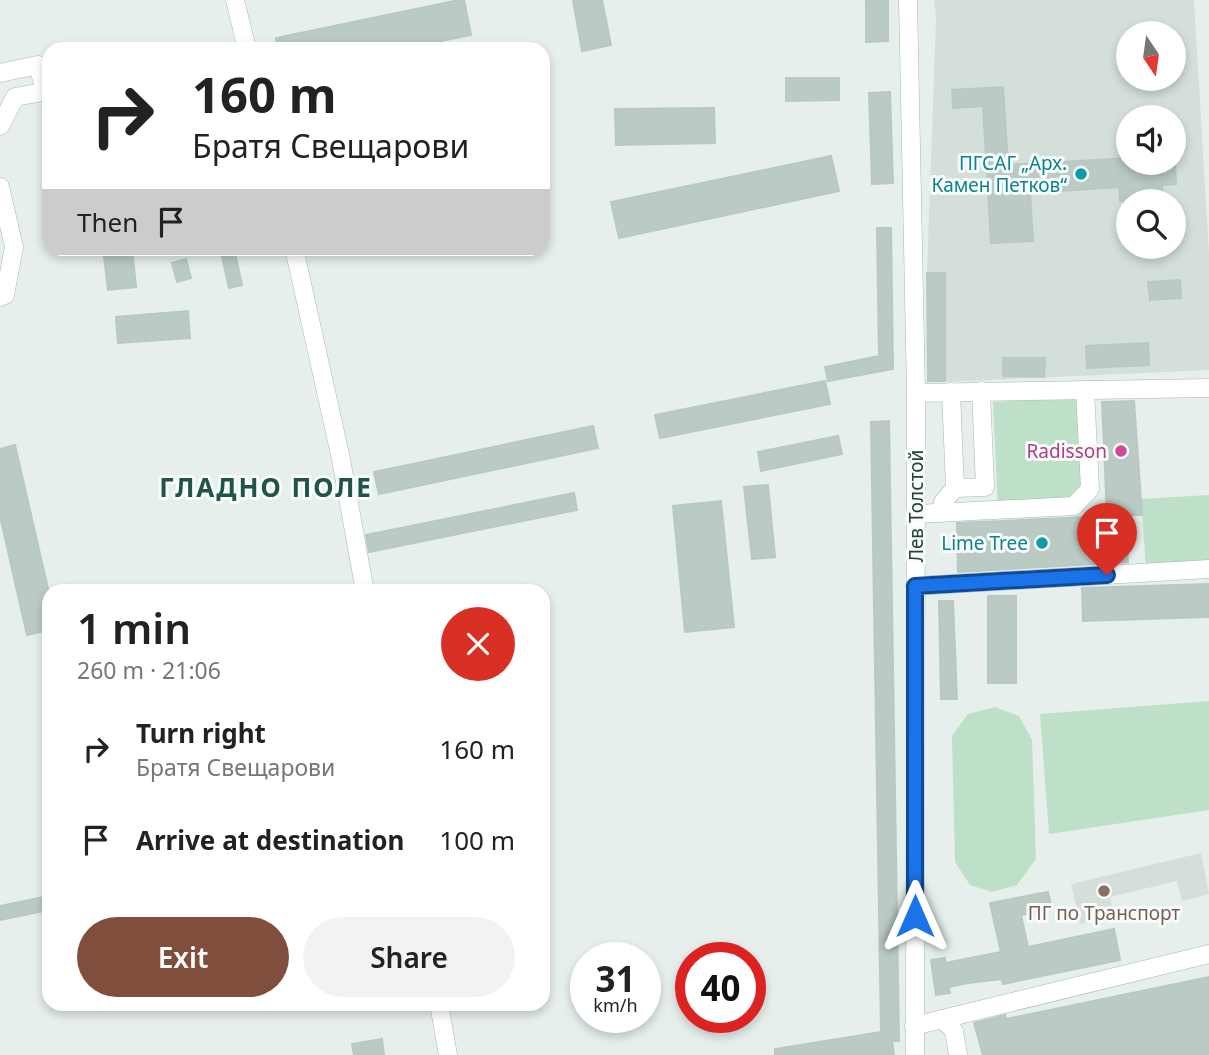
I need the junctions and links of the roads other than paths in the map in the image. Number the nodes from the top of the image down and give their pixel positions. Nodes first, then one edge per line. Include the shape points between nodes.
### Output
1 (235, 0) edge
2 (908, 0) edge
3 (245, 42) edge
4 (0, 73) edge
5 (42, 77) edge
6 (42, 92) edge
7 (0, 126) edge
8 (0, 187) edge
9 (296, 256) edge
10 (0, 296) edge
11 (1209, 388) edge
12 (1085, 390) junction
13 (981, 391) junction
14 (951, 392) junction
15 (916, 393) junction
16 (955, 488) junction
17 (943, 513) junction
18 (916, 514) junction
19 (1209, 569) edge
20 (364, 584) edge
21 (915, 586) junction
22 (1209, 954) edge
23 (440, 1011) edge
24 (942, 1019) junction
25 (914, 1026) junction
26 (448, 1055) edge
27 (915, 1055) edge
28 (958, 1055) edge

1 - 3 street
2 - 15 street, Лев Толстой
4 - 5 street via 38,65
6 - 7 street via 15,97
8 - 10 street via 14,247 5,295
9 - 20 street
11 - 12 street
12 - 13 street
12 - 17 street via 1090,489 1074,506
13 - 14 street
13 - 16 street via 985,487
14 - 15 street
14 - 16 street
15 - 18 street, Лев Толстой
16 - 17 street via 943,502
17 - 18 street
18 - 21 street, Лев Толстой
19 - 21 street
21 - 25 street, Лев Толстой
22 - 24 street
23 - 26 street
24 - 25 street
24 - 28 street via 954,1031
25 - 27 street, Лев Толстой

